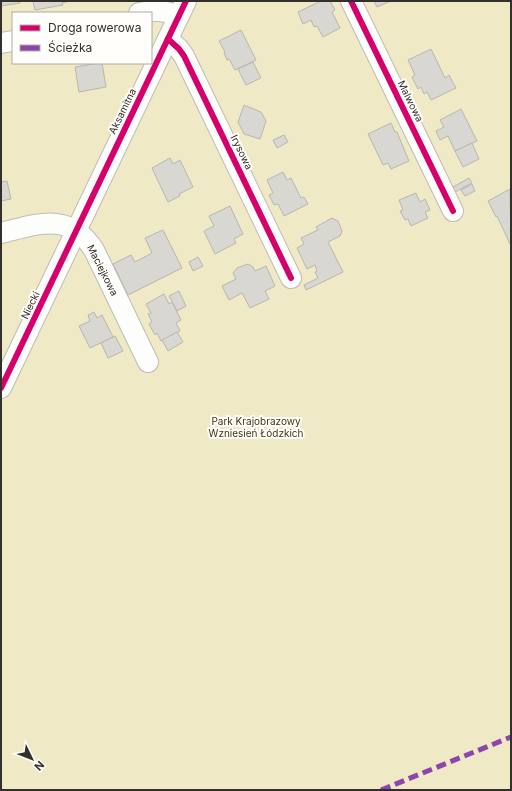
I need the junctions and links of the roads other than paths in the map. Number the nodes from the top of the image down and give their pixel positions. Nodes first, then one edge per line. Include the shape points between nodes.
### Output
1 (351, 1) edge
2 (182, 9) edge
3 (144, 12) edge
4 (168, 39) junction
5 (12, 40) edge
6 (1, 43) edge
7 (453, 211) dead end
8 (76, 231) junction
9 (1, 232) edge
10 (291, 278) dead end
11 (148, 362) dead end
12 (1, 388) edge

1 - 7 street, Malwowa
2 - 3 street
2 - 4 street, Aksamitna
4 - 8 street, Aksamitna
4 - 10 street, Irysowa via 184,56
5 - 6 street
8 - 9 street, Maciejkowa via 63,225 45,223
8 - 11 street, Maciejkowa via 94,250
8 - 12 street, Niecki

